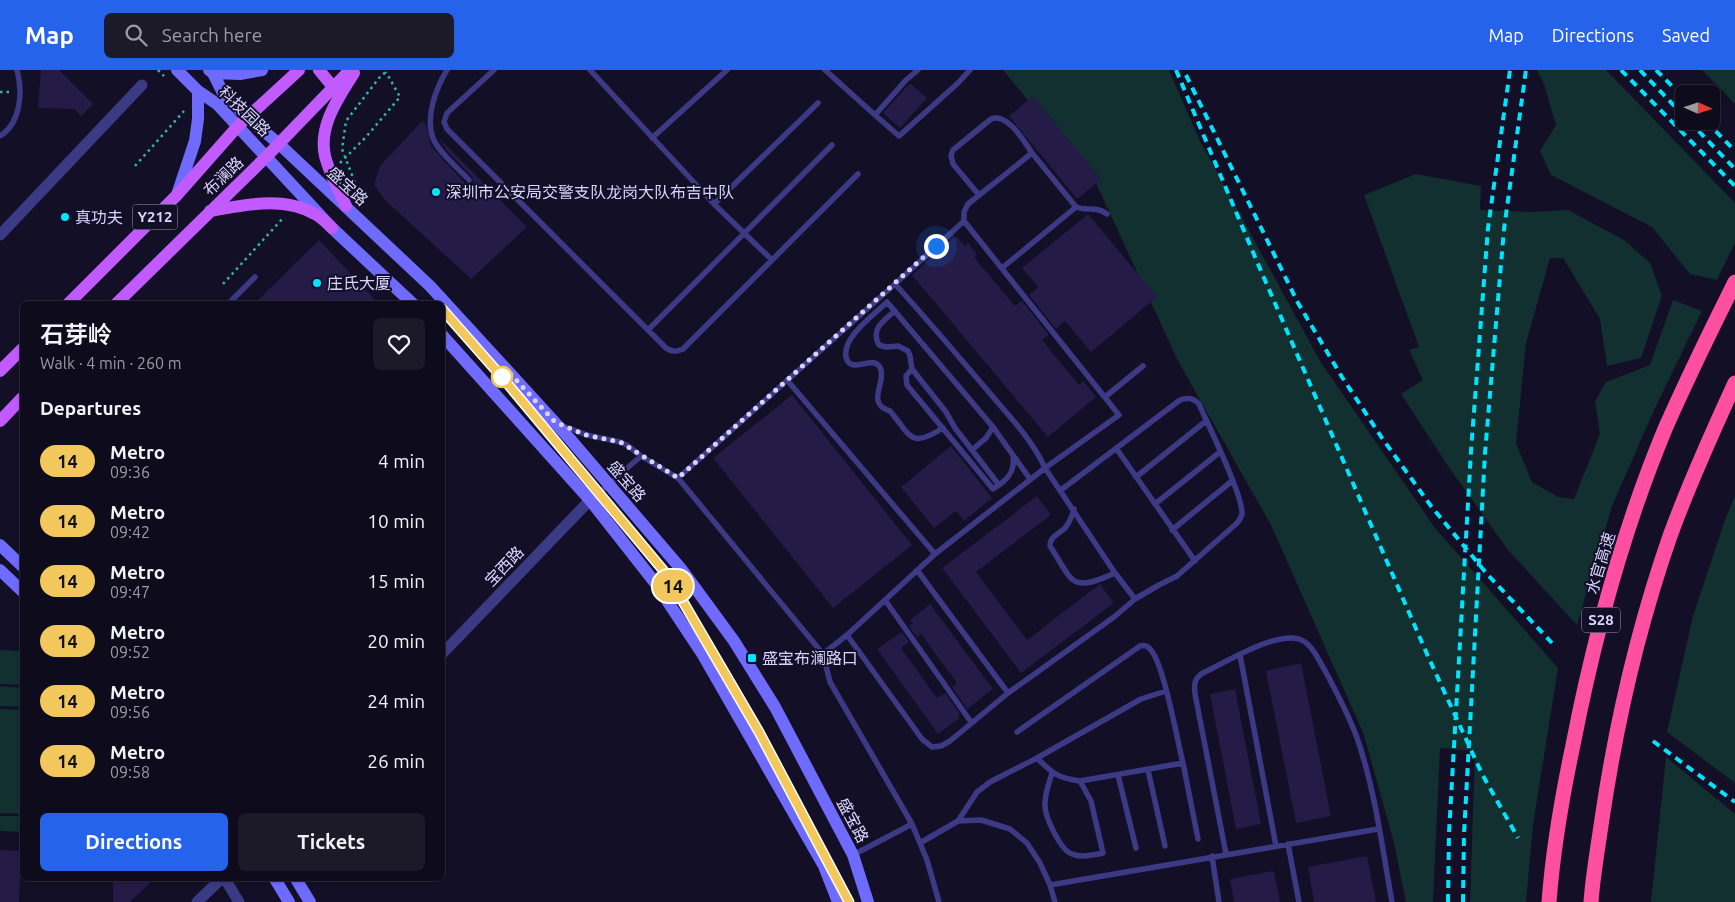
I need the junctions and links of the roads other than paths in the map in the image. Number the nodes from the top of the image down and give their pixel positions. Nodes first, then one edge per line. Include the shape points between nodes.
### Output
1 (17, 70) edge
2 (178, 70) edge
3 (262, 70) edge
4 (298, 70) edge
5 (319, 70) edge
6 (350, 70) edge
7 (356, 70) edge
8 (447, 70) edge
9 (494, 70) edge
10 (590, 70) edge
11 (727, 70) edge
12 (825, 70) edge
13 (918, 70) edge
14 (970, 70) edge
15 (211, 72) edge
16 (142, 85) dead end
17 (333, 87) junction
18 (198, 90) junction
19 (818, 103) dead end
20 (875, 115) junction
21 (242, 122) junction
22 (0, 136) edge
23 (652, 138) junction
24 (278, 143) junction
25 (832, 145) dead end
26 (1032, 153) junction
27 (267, 156) junction
28 (858, 174) dead end
29 (469, 180) dead end
30 (177, 195) junction
31 (978, 195) junction
32 (714, 204) junction
33 (346, 206) junction
34 (1076, 207) junction
35 (210, 212) junction
36 (1108, 214) dead end
37 (964, 221) junction
38 (332, 228) junction
39 (744, 233) junction
40 (0, 236) edge
41 (772, 260) junction
42 (1002, 268) junction
43 (256, 277) dead end
44 (1735, 282) edge
45 (895, 284) junction
46 (71, 301) edge
47 (119, 301) edge
48 (231, 301) edge
49 (410, 301) edge
50 (444, 301) edge
51 (445, 302) edge
52 (895, 311) junction
53 (648, 330) junction
54 (445, 338) edge
55 (20, 351) edge
56 (1143, 366) dead end
57 (912, 370) junction
58 (0, 371) edge
59 (787, 380) junction
60 (1735, 383) edge
61 (1105, 397) junction
62 (20, 400) edge
63 (0, 420) edge
64 (555, 422) junction
65 (1206, 422) junction
66 (993, 427) junction
67 (942, 428) junction
68 (1116, 448) junction
69 (972, 450) junction
70 (1220, 452) junction
71 (1013, 455) junction
72 (641, 456) junction
73 (1045, 468) junction
74 (1136, 477) junction
75 (678, 478) junction
76 (1030, 479) junction
77 (1232, 481) junction
78 (608, 484) junction
79 (999, 485) junction
80 (1061, 490) junction
81 (590, 500) junction
82 (1155, 504) junction
83 (1074, 509) junction
84 (1172, 530) junction
85 (0, 545) edge
86 (935, 554) junction
87 (1195, 561) junction
88 (20, 564) edge
89 (0, 570) edge
90 (917, 570) junction
91 (1115, 573) junction
92 (20, 589) edge
93 (1135, 599) junction
94 (885, 600) junction
95 (847, 635) junction
96 (445, 651) edge
97 (823, 654) junction
98 (1240, 655) junction
99 (1166, 691) junction
100 (1008, 693) junction
101 (971, 722) junction
102 (1017, 732) dead end
103 (1037, 758) junction
104 (1183, 763) junction
105 (1148, 770) junction
106 (1052, 773) junction
107 (1118, 775) junction
108 (1080, 781) junction
109 (958, 822) junction
110 (912, 824) junction
111 (1378, 829) junction
112 (1198, 839) dead end
113 (920, 843) junction
114 (1288, 844) junction
115 (1165, 846) dead end
116 (1276, 846) junction
117 (1136, 848) dead end
118 (1226, 854) junction
119 (853, 855) junction
120 (1212, 856) junction
121 (221, 881) edge
122 (225, 881) edge
123 (276, 881) edge
124 (297, 881) edge
125 (1050, 885) junction
126 (196, 902) edge
127 (239, 902) edge
128 (289, 902) edge
129 (310, 902) edge
130 (838, 902) edge
131 (868, 902) edge
132 (939, 902) edge
133 (1055, 902) edge
134 (1219, 902) edge
135 (1299, 902) edge
136 (1392, 902) edge
137 (1549, 902) edge
138 (1590, 902) edge

1 - 22 lane via 18,108 14,120
2 - 18 main road, 科技园路
3 - 15 main road via 240,74
4 - 21 main road, 布澜路 / Y212
5 - 17 main road
6 - 17 main road, 布澜路 / Y212
7 - 33 main road via 334,105 324,137 324,155
8 - 29 lane via 434,103 431,119 433,138
9 - 53 lane via 447,113 444,122 448,129
10 - 23 lane
11 - 23 lane
12 - 20 lane
13 - 20 lane
14 - 20 lane via 899,136
15 - 21 main road, 科技园路
16 - 40 street
17 - 24 main road, 布澜路 / Y212
18 - 21 main road, 科技园路
18 - 30 main road via 195,141
19 - 32 lane
21 - 24 main road, 科技园路
21 - 27 main road, 科技园路
21 - 30 main road, 布澜路 / Y212
23 - 32 lane
24 - 27 main road, 布澜路 / Y212
24 - 33 main road, 盛宝路
25 - 39 lane
26 - 31 lane
26 - 31 lane via 1005,120 991,119 951,155 953,164
26 - 34 lane
27 - 35 main road, 布澜路 / Y212
27 - 38 main road
28 - 41 lane
30 - 46 main road, 布澜路 / Y212
31 - 37 lane via 968,204
32 - 39 lane
33 - 50 main road, 盛宝路
34 - 36 lane via 1100,209
34 - 42 lane
35 - 38 main road via 282,203 318,215
35 - 47 main road, 布澜路 / Y212
37 - 42 lane
37 - 45 lane
38 - 49 main road
39 - 41 lane
39 - 53 lane
41 - 53 lane via 683,349 671,351
42 - 61 lane
43 - 48 lane
44 - 137 highway, 水官高速 / S28 via 1665,430 1633,515 1605,605 1566,778
45 - 59 lane
45 - 73 lane via 1034,446
51 - 64 main road, 盛宝路
52 - 57 lane via 879,325 877,341 883,346 898,346 908,351
52 - 66 lane
52 - 67 lane via 887,302 858,329 850,340 846,356 854,365 870,362 877,365 881,376 877,394 879,403 912,437 918,440 926,438
54 - 81 main road
55 - 58 main road
56 - 61 lane
57 - 67 lane via 906,376 907,385
57 - 69 lane
59 - 75 lane
59 - 86 lane
60 - 138 highway, S28 via 1670,536 1645,616 1609,776
61 - 73 lane via 1119,415
62 - 63 main road
64 - 72 lane via 586,435 620,442
64 - 78 main road, 盛宝路
65 - 68 lane via 1194,399 1180,400
65 - 70 lane
65 - 74 lane
66 - 69 lane
66 - 71 lane
67 - 79 lane via 993,489
68 - 74 lane
68 - 80 lane
69 - 79 lane
70 - 77 lane
70 - 82 lane
71 - 76 lane
71 - 79 lane via 1011,473
72 - 75 lane
72 - 78 lane
73 - 76 lane
73 - 80 lane
74 - 82 lane
75 - 97 lane
76 - 86 lane
77 - 84 lane
77 - 87 lane via 1242,516
78 - 81 lane
78 - 119 main road, 盛宝路 via 682,570 734,640 775,707
80 - 83 lane
81 - 96 street, 宝西路
81 - 130 main road via 656,584 703,654 824,866
82 - 84 lane
83 - 91 lane
83 - 91 lane via 1071,519 1052,539 1050,546 1072,580 1080,584
84 - 87 lane
85 - 88 main road
86 - 90 lane
87 - 93 lane via 1177,576
89 - 92 main road
90 - 94 lane
90 - 100 lane
91 - 93 lane
93 - 100 lane via 1114,618
94 - 95 lane
94 - 101 lane
95 - 97 lane
95 - 101 lane via 928,745 945,743
97 - 110 lane via 830,682
98 - 111 lane via 1279,639 1299,639 1308,644 1331,681 1356,736
98 - 116 lane
98 - 118 lane via 1201,674 1194,686
99 - 102 lane via 1160,667 1151,650 1140,646
99 - 103 lane via 1141,699
99 - 104 lane
100 - 101 lane
103 - 106 lane
103 - 109 lane via 977,792
104 - 105 lane
104 - 112 lane
105 - 107 lane
105 - 115 lane
106 - 108 lane
106 - 108 lane via 1044,805 1064,849 1071,854 1085,856 1103,853 1091,802
107 - 108 lane
107 - 117 lane
109 - 113 lane
109 - 125 lane via 981,820 1010,829 1027,843
110 - 113 lane
110 - 119 lane
111 - 114 lane
111 - 136 lane
113 - 132 lane
114 - 116 lane
114 - 135 lane
116 - 118 lane
118 - 120 lane
119 - 131 main road, 盛宝路
120 - 125 lane
120 - 134 lane
121 - 126 street
122 - 127 street
123 - 128 main road
124 - 129 main road
125 - 133 lane

